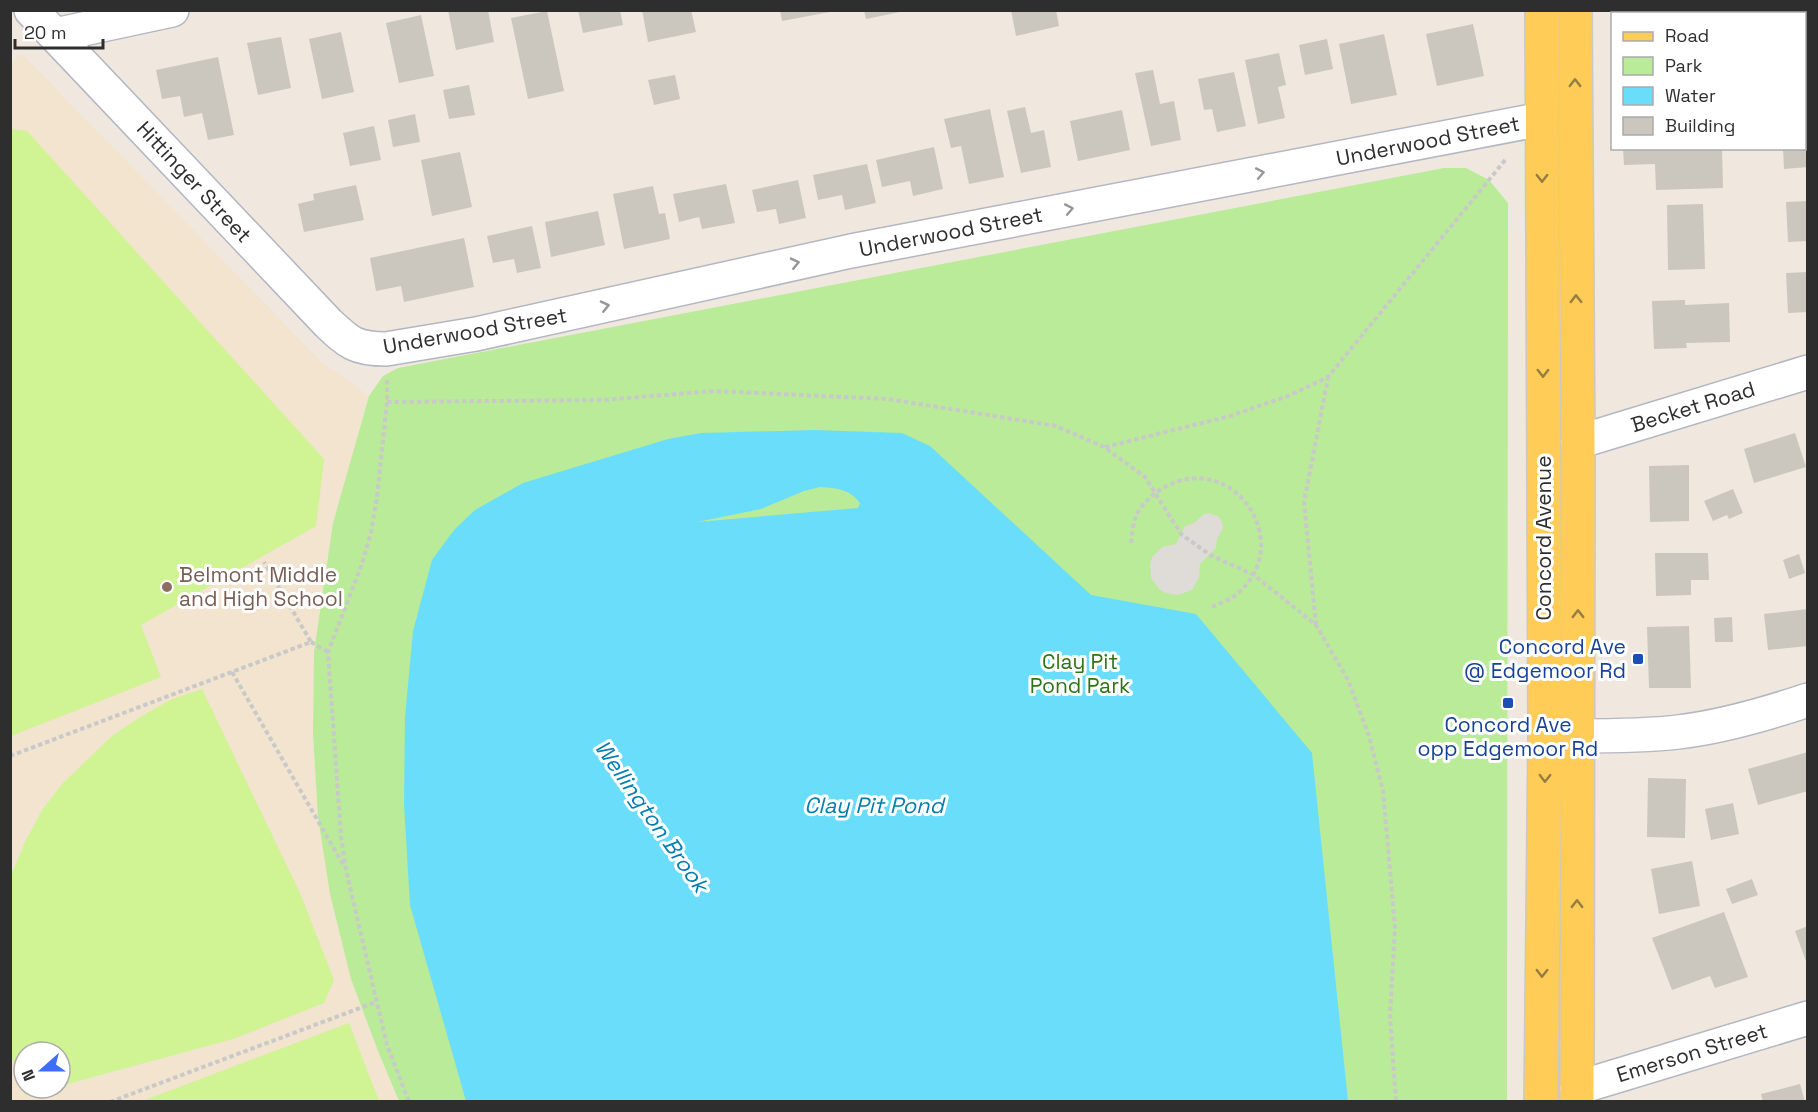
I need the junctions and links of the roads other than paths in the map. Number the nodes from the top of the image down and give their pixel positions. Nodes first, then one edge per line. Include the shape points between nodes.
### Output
1 (31, 10) edge
2 (172, 10) edge
3 (1542, 10) edge
4 (1575, 10) edge
5 (55, 35) junction
6 (1574, 118) junction
7 (1542, 119) junction
8 (361, 348) joint
9 (1808, 372) edge
10 (1578, 442) junction
11 (1544, 452) junction
12 (1808, 700) edge
13 (1545, 735) junction
14 (1577, 736) junction
15 (1808, 1018) edge
16 (1577, 1095) edge
17 (1541, 1101) edge

1 - 5 street, Hittinger Street
2 - 5 street
3 - 7 main road, Concord Avenue
6 -> 4 main road, Concord Avenue
5 - 8 street, Hittinger Street via 328,323
6 - 7 main road
10 -> 6 main road, Concord Avenue
8 -> 7 street, Underwood Street via 386,349 476,334 851,251
7 -> 11 main road, Concord Avenue
9 - 10 street, Becket Road
10 - 11 main road
14 -> 10 main road, Concord Avenue
11 - 13 main road, Concord Avenue
12 - 14 street via 1681,732
13 - 14 main road
13 -> 17 main road, Concord Avenue
16 -> 14 main road, Concord Avenue
15 - 16 street, Emerson Street
16 - 17 main road

